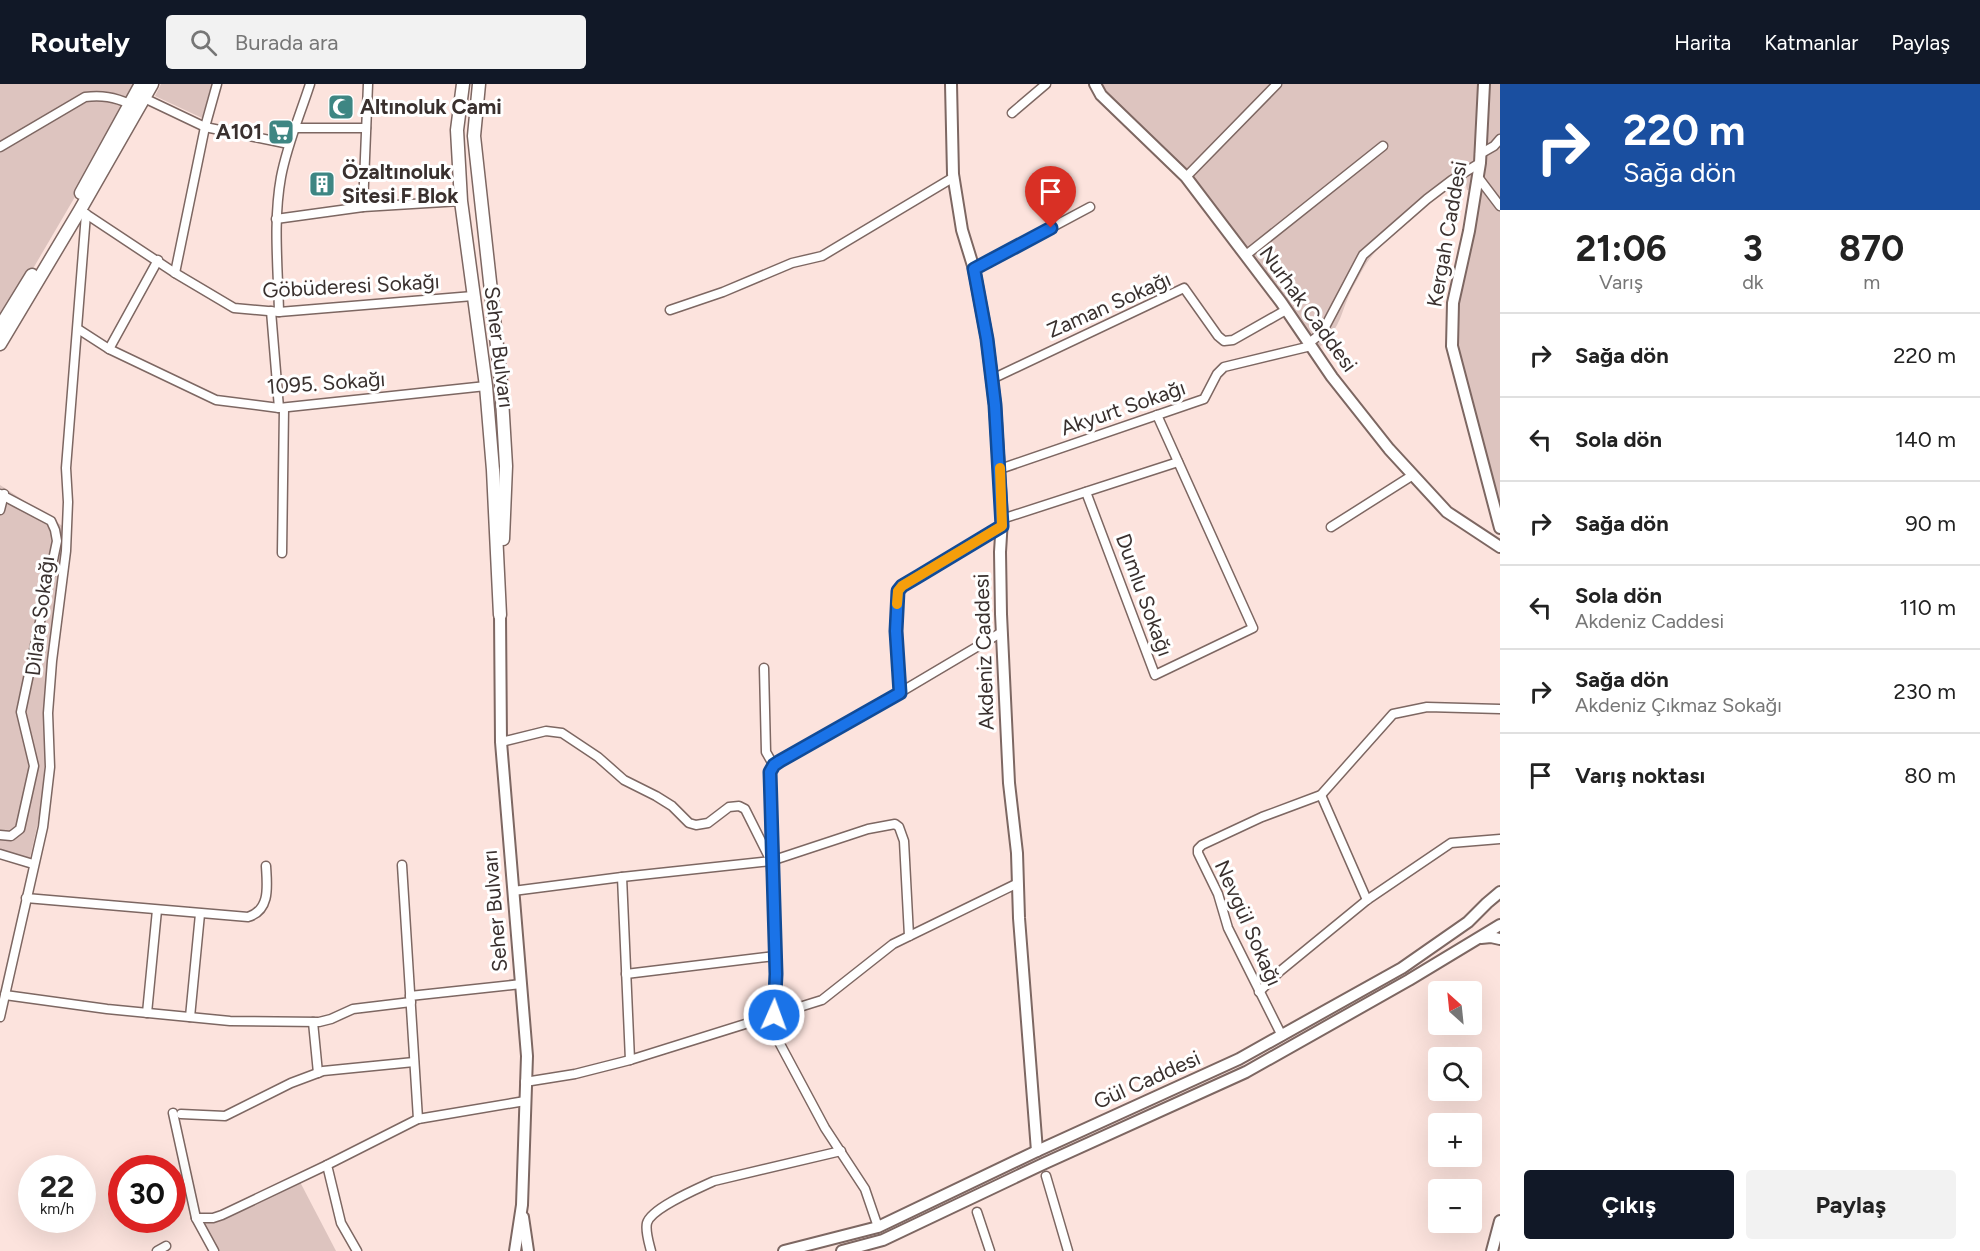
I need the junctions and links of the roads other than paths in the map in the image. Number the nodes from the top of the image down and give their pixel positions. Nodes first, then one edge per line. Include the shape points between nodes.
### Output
1 (141, 84) edge
2 (152, 84) edge
3 (217, 84) edge
4 (310, 84) edge
5 (368, 84) edge
6 (462, 84) edge
7 (479, 84) edge
8 (951, 84) edge
9 (1046, 84) edge
10 (1095, 84) edge
11 (1277, 84) edge
12 (1484, 84) edge
13 (144, 98) junction
14 (130, 104) junction
15 (1012, 113) dead end
16 (205, 127) junction
17 (296, 128) junction
18 (366, 128) junction
19 (1500, 139) edge
20 (289, 144) junction
21 (1383, 146) dead end
22 (0, 147) edge
23 (1480, 159) junction
24 (954, 177) junction
25 (1185, 177) junction
26 (1478, 177) junction
27 (461, 201) junction
28 (1500, 206) edge
29 (363, 207) junction
30 (1090, 207) dead end
31 (83, 212) junction
32 (276, 219) junction
33 (1246, 255) junction
34 (158, 261) junction
35 (974, 269) junction
36 (175, 273) junction
37 (473, 296) junction
38 (670, 310) dead end
39 (1286, 310) junction
40 (275, 311) junction
41 (0, 327) edge
42 (78, 329) junction
43 (0, 344) edge
44 (1310, 345) junction
45 (109, 349) junction
46 (992, 379) junction
47 (486, 386) junction
48 (281, 408) junction
49 (1157, 415) junction
50 (1178, 462) junction
51 (1000, 469) junction
52 (1413, 475) junction
53 (1086, 492) junction
54 (2, 494) edge
55 (0, 510) edge
56 (1002, 523) junction
57 (1331, 527) dead end
58 (1500, 528) edge
59 (1500, 547) edge
60 (282, 553) dead end
61 (500, 615) junction
62 (1002, 632) junction
63 (764, 668) dead end
64 (900, 693) junction
65 (1500, 710) edge
66 (501, 742) junction
67 (774, 766) junction
68 (1321, 795) junction
69 (0, 835) edge
70 (1500, 839) edge
71 (0, 854) edge
72 (771, 861) junction
73 (33, 864) junction
74 (402, 865) dead end
75 (266, 866) dead end
76 (622, 877) junction
77 (1018, 883) junction
78 (513, 891) junction
79 (1500, 892) edge
80 (26, 897) junction
81 (1367, 900) junction
82 (157, 910) junction
83 (200, 914) junction
84 (1500, 925) edge
85 (909, 936) junction
86 (1500, 939) edge
87 (1476, 941) junction
88 (775, 956) junction
89 (626, 974) junction
90 (521, 984) junction
91 (1259, 992) junction
92 (5, 995) junction
93 (410, 999) junction
94 (147, 1013) junction
95 (774, 1015) junction
96 (0, 1017) edge
97 (190, 1017) junction
98 (314, 1022) junction
99 (1282, 1036) junction
100 (630, 1060) junction
101 (414, 1062) junction
102 (318, 1073) junction
103 (525, 1082) junction
104 (525, 1101) junction
105 (418, 1119) junction
106 (841, 1151) junction
107 (1036, 1151) junction
108 (327, 1165) junction
109 (1046, 1176) dead end
110 (522, 1205) junction
111 (977, 1212) dead end
112 (196, 1218) junction
113 (1500, 1221) edge
114 (878, 1227) junction
115 (166, 1246) dead end
116 (1493, 1250) edge
117 (157, 1251) edge
118 (214, 1251) edge
119 (357, 1251) edge
120 (515, 1251) edge
121 (528, 1251) edge
122 (651, 1251) edge
123 (784, 1251) edge
124 (842, 1251) edge
125 (990, 1251) edge
126 (1068, 1251) edge

1 - 14 main road
2 - 13 main road
3 - 16 street
4 - 17 street
5 - 18 street
6 - 27 main road, Seher Bulvarı via 457,130
7 - 61 main road, Seher Bulvarı via 474,136 501,382 506,466
8 - 24 street, Akdeniz Caddesi
9 - 15 street
10 - 25 street, Nurhak Caddesi via 1101,95
11 - 25 street
12 - 23 street, Kergah Caddesi
13 - 16 street
13 - 31 main road
14 - 22 street via 101,95 86,97
14 - 41 main road
16 - 20 street
16 - 36 street
17 - 18 street
17 - 20 street
18 - 29 street
19 - 23 street
20 - 32 street
21 - 33 street
23 - 26 street, Kergah Caddesi
23 - 44 street via 1363,255 1325,327
24 - 35 street, Akdeniz Caddesi via 962,230
24 - 38 street via 822,256 792,263
25 - 33 street, Nurhak Caddesi
26 - 28 street
26 - 58 street, Kergah Caddesi via 1453,303 1452,346
27 - 29 street
27 - 37 main road, Seher Bulvarı
29 - 32 street
30 - 35 street
31 - 34 street, Göbüderesi Sokağı
31 - 42 street, Dilara Sokağı
31 - 43 main road
32 - 40 street
33 - 39 street, Nurhak Caddesi
34 - 36 street, Göbüderesi Sokağı
34 - 45 street
35 - 46 street, Akdeniz Caddesi
36 - 40 street, Göbüderesi Sokağı via 234,308
37 - 40 street, Göbüderesi Sokağı
37 - 47 main road, Seher Bulvarı
39 - 44 street, Nurhak Caddesi
39 - 46 street, Zaman Sokağı via 1233,340 1224,341 1184,288
40 - 48 street
42 - 45 street, 1095. Sokağı
42 - 73 street, Dilara Sokağı via 66,468 66,552 48,713 50,767 43,827
44 - 49 street, Akyurt Sokağı via 1224,367 1204,399
44 - 52 street, Nurhak Caddesi
45 - 48 street, 1095. Sokağı via 216,400
46 - 51 street, Akdeniz Caddesi
47 - 48 street, 1095. Sokağı
47 - 61 main road, Seher Bulvarı
48 - 60 street
49 - 50 street, Dumlu Sokağı
49 - 51 street, Akyurt Sokağı
50 - 53 street
50 - 53 street, Dumlu Sokağı via 1253,628 1155,675
51 - 56 street, Akdeniz Caddesi
52 - 57 street
52 - 59 street, Nurhak Caddesi via 1447,512
53 - 56 street
54 - 55 street
54 - 69 street via 51,521 57,541 21,712 34,766 20,829 11,836
56 - 62 street, Akdeniz Caddesi
56 - 64 street via 898,591
61 - 66 street, Seher Bulvarı
62 - 64 street
62 - 77 street, Akdeniz Caddesi
63 - 67 street via 766,752
64 - 67 street
65 - 68 street, Nevgül Sokağı via 1427,707 1393,714
66 - 72 street via 546,731 562,733 624,780 672,806 688,823 708,823 729,807 742,807
66 - 78 street, Seher Bulvarı
67 - 72 street via 770,772
68 - 81 street
68 - 91 street, Nevgül Sokağı via 1262,817 1198,849 1228,928
70 - 81 street via 1451,843
71 - 73 street
72 - 76 street
72 - 85 street via 868,828 894,824 901,831 906,850
72 - 88 street
73 - 80 street, Dilara Sokağı
74 - 93 street
75 - 83 street via 267,895 258,913 248,917
76 - 78 street
76 - 89 street
77 - 85 street
77 - 107 street, Akdeniz Caddesi
78 - 90 street, Seher Bulvarı
79 - 99 street, Gül Caddesi via 1468,921 1402,968
80 - 82 street
80 - 92 street, Dilara Sokağı
81 - 91 street
82 - 83 street
82 - 94 street
83 - 97 street
84 - 87 street, Gül Caddesi
85 - 95 street via 893,944 822,1000
86 - 87 street via 1485,937
87 - 124 street, Gül Caddesi via 1246,1072 883,1240
88 - 89 street
88 - 95 street
89 - 100 street
90 - 93 street
90 - 103 street, Seher Bulvarı via 527,1056
91 - 99 street, Nevgül Sokağı
92 - 94 street
92 - 96 street, Dilara Sokağı
93 - 98 street via 353,1009
93 - 101 street
94 - 97 street
95 - 100 street
95 - 106 street via 772,1029
97 - 98 street
98 - 102 street
99 - 107 street, Gül Caddesi
100 - 103 street
101 - 102 street
101 - 105 street
102 - 112 street via 225,1116 177,1114
103 - 104 street, Seher Bulvarı
104 - 105 street
104 - 110 street, Seher Bulvarı
105 - 108 street
106 - 114 street via 865,1189
106 - 122 street via 714,1180 696,1189 652,1215 647,1226
107 - 114 street, Gül Caddesi
108 - 112 street via 222,1215
108 - 119 street via 341,1222
109 - 126 street
110 - 120 street, Seher Bulvarı
110 - 121 street, Seher Bulvarı
111 - 125 street
112 - 118 street
113 - 116 street
114 - 123 street, Gül Caddesi
115 - 117 street

